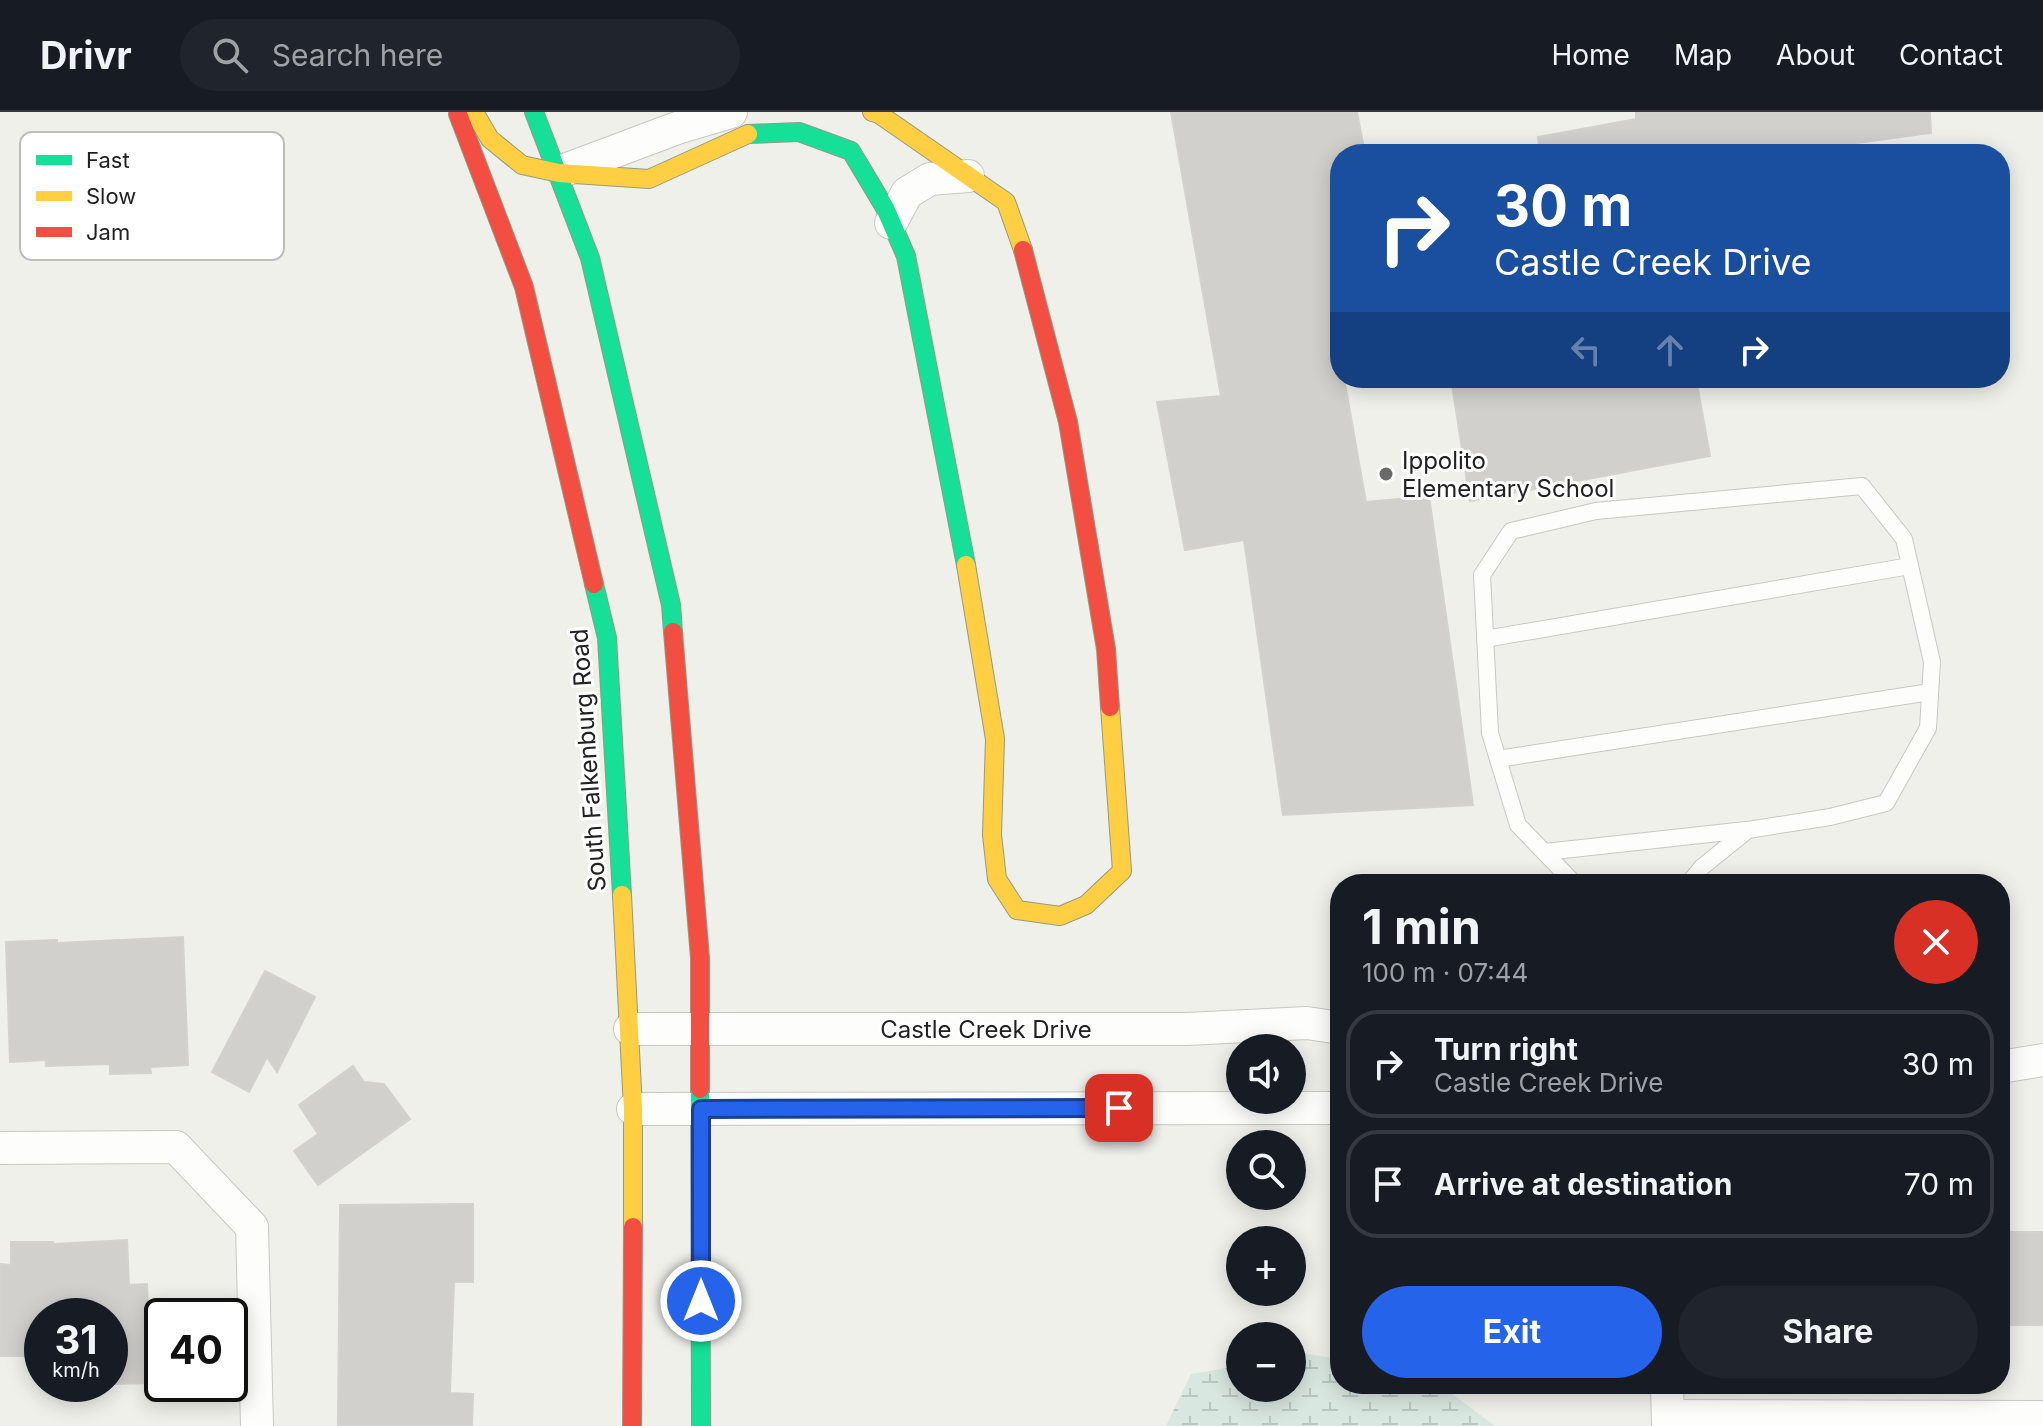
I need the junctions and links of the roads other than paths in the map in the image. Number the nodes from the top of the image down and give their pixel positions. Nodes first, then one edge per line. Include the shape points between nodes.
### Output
1 (457, 112) edge
2 (474, 112) edge
3 (534, 112) edge
4 (731, 112) edge
5 (872, 112) edge
6 (559, 173) junction
7 (968, 176) junction
8 (891, 223) junction
9 (1910, 566) junction
10 (1485, 639) junction
11 (1930, 692) junction
12 (1498, 759) junction
13 (1748, 830) junction
14 (1545, 852) junction
15 (1566, 874) edge
16 (1696, 874) edge
17 (1330, 1026) edge
18 (630, 1029) junction
19 (701, 1029) junction
20 (2043, 1060) edge
21 (2010, 1065) edge
22 (1330, 1108) edge
23 (633, 1109) junction
24 (701, 1109) junction
25 (0, 1148) edge
26 (1667, 1394) edge
27 (2043, 1417) edge
28 (1668, 1421) edge
29 (257, 1426) edge
30 (632, 1426) edge
31 (701, 1426) edge

1 - 18 street, South Falkenburg Road via 524,287 607,638
2 - 6 street via 490,139 522,165
3 - 6 street
4 - 6 street
5 - 7 street
6 - 8 street via 649,179 751,132 799,132 851,151
6 - 19 street via 590,258 671,605 700,958
7 - 8 street via 930,179 907,193
7 - 8 street via 1006,202 1019,233 1068,422 1106,649 1122,871 1086,905 1060,916 1017,910 997,879 992,835 995,739 981,644 906,256
9 - 10 lane
9 - 10 lane via 1904,539 1862,486 1596,511 1511,531 1482,575
9 - 11 lane via 1932,662
10 - 12 lane via 1490,733
11 - 12 lane
11 - 13 lane via 1928,728 1886,803
12 - 14 lane via 1518,825
13 - 14 lane
13 - 16 lane
14 - 15 lane
17 - 19 street, Castle Creek Drive
18 - 19 street, Castle Creek Drive
18 - 23 street, South Falkenburg Road
19 - 24 street
20 - 21 street
22 - 24 street
23 - 24 street
23 - 30 street, South Falkenburg Road
24 - 31 street
25 - 29 street via 176,1147 252,1227
26 - 28 street
27 - 28 street

